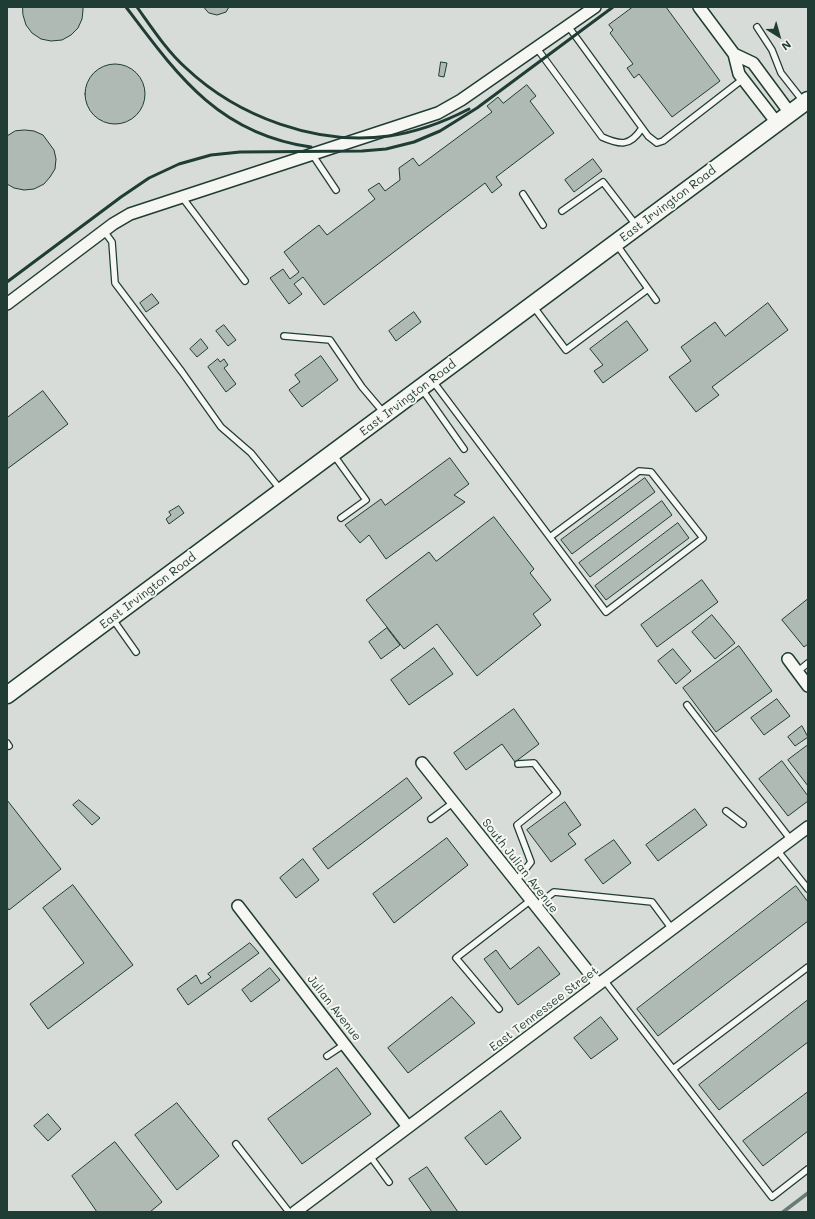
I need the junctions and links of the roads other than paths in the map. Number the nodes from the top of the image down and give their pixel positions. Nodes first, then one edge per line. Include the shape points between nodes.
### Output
1 (595, 7) edge
2 (699, 7) edge
3 (568, 26) junction
4 (757, 27) dead end
5 (536, 47) junction
6 (734, 54) junction
7 (743, 79) junction
8 (806, 101) edge
9 (790, 113) junction
10 (777, 123) junction
11 (642, 128) junction
12 (312, 154) junction
13 (336, 190) dead end
14 (523, 194) dead end
15 (182, 197) junction
16 (562, 211) dead end
17 (543, 225) dead end
18 (637, 227) junction
19 (104, 231) junction
20 (616, 243) junction
21 (245, 281) dead end
22 (648, 288) junction
23 (656, 300) dead end
24 (7, 304) edge
25 (533, 305) junction
26 (284, 336) dead end
27 (426, 384) junction
28 (385, 414) junction
29 (464, 449) dead end
30 (332, 454) junction
31 (282, 491) junction
32 (341, 518) dead end
33 (550, 537) junction
34 (111, 618) junction
35 (136, 652) dead end
36 (788, 659) dead end
37 (808, 663) edge
38 (797, 672) junction
39 (808, 686) edge
40 (7, 695) edge
41 (687, 705) dead end
42 (422, 763) dead end
43 (518, 764) dead end
44 (454, 802) junction
45 (726, 811) dead end
46 (431, 819) dead end
47 (743, 824) dead end
48 (808, 827) edge
49 (791, 840) junction
50 (777, 850) junction
51 (516, 881) junction
52 (808, 889) edge
53 (534, 903) junction
54 (238, 906) dead end
55 (672, 929) junction
56 (808, 966) edge
57 (601, 982) junction
58 (498, 1009) dead end
59 (345, 1044) junction
60 (327, 1056) dead end
61 (673, 1070) junction
62 (408, 1127) junction
63 (236, 1144) dead end
64 (370, 1156) junction
65 (808, 1169) edge
66 (389, 1182) dead end
67 (289, 1212) edge
68 (295, 1212) edge

1 - 3 street
2 - 6 street
3 - 5 street
3 - 11 lane
4 - 8 lane via 772,50 781,73
5 - 11 lane via 602,137 625,144 638,135
5 - 12 street via 461,100 438,113
6 - 7 street via 739,74
6 - 9 street via 753,63
7 - 10 street
7 - 11 lane via 660,142 652,140
8 - 9 street, East Irvington Road
9 - 10 street, East Irvington Road
10 - 18 street, East Irvington Road
12 - 13 lane
12 - 15 street
14 - 17 lane
15 - 19 street via 130,214
15 - 21 lane
16 - 18 lane via 602,182
18 - 20 street, East Irvington Road
19 - 24 street
19 - 31 lane via 112,242 115,283 221,428 251,453
20 - 22 lane
20 - 25 street, East Irvington Road
22 - 23 lane
22 - 25 lane via 566,350
25 - 27 street, East Irvington Road
26 - 28 lane via 330,340 362,387
27 - 28 street, East Irvington Road
27 - 29 lane
27 - 33 lane
28 - 30 street, East Irvington Road
30 - 31 street, East Irvington Road
30 - 32 lane via 366,500
31 - 34 street, East Irvington Road
33 - 33 lane via 606,612 703,538 652,472 639,471
34 - 35 lane
34 - 40 street, East Irvington Road
36 - 38 street
37 - 38 lane
38 - 39 street
41 - 49 lane
42 - 44 street, South Julian Avenue
43 - 51 lane via 534,763 557,793 517,825 531,862
44 - 46 lane
44 - 51 street, South Julian Avenue
45 - 47 lane
48 - 49 street, East Tennessee Street
49 - 50 street, East Tennessee Street
50 - 52 lane
50 - 55 street, East Tennessee Street
51 - 53 street, South Julian Avenue
53 - 55 lane via 554,892 652,902
53 - 57 street, South Julian Avenue
53 - 58 lane via 456,958
54 - 59 street, Julian Avenue
55 - 57 street, East Tennessee Street
56 - 61 lane
57 - 61 lane
57 - 62 street, East Tennessee Street
59 - 60 lane
59 - 62 street, Julian Avenue
61 - 65 lane via 772,1197
62 - 64 street, East Tennessee Street
63 - 67 lane
64 - 66 lane
64 - 68 street, East Tennessee Street

